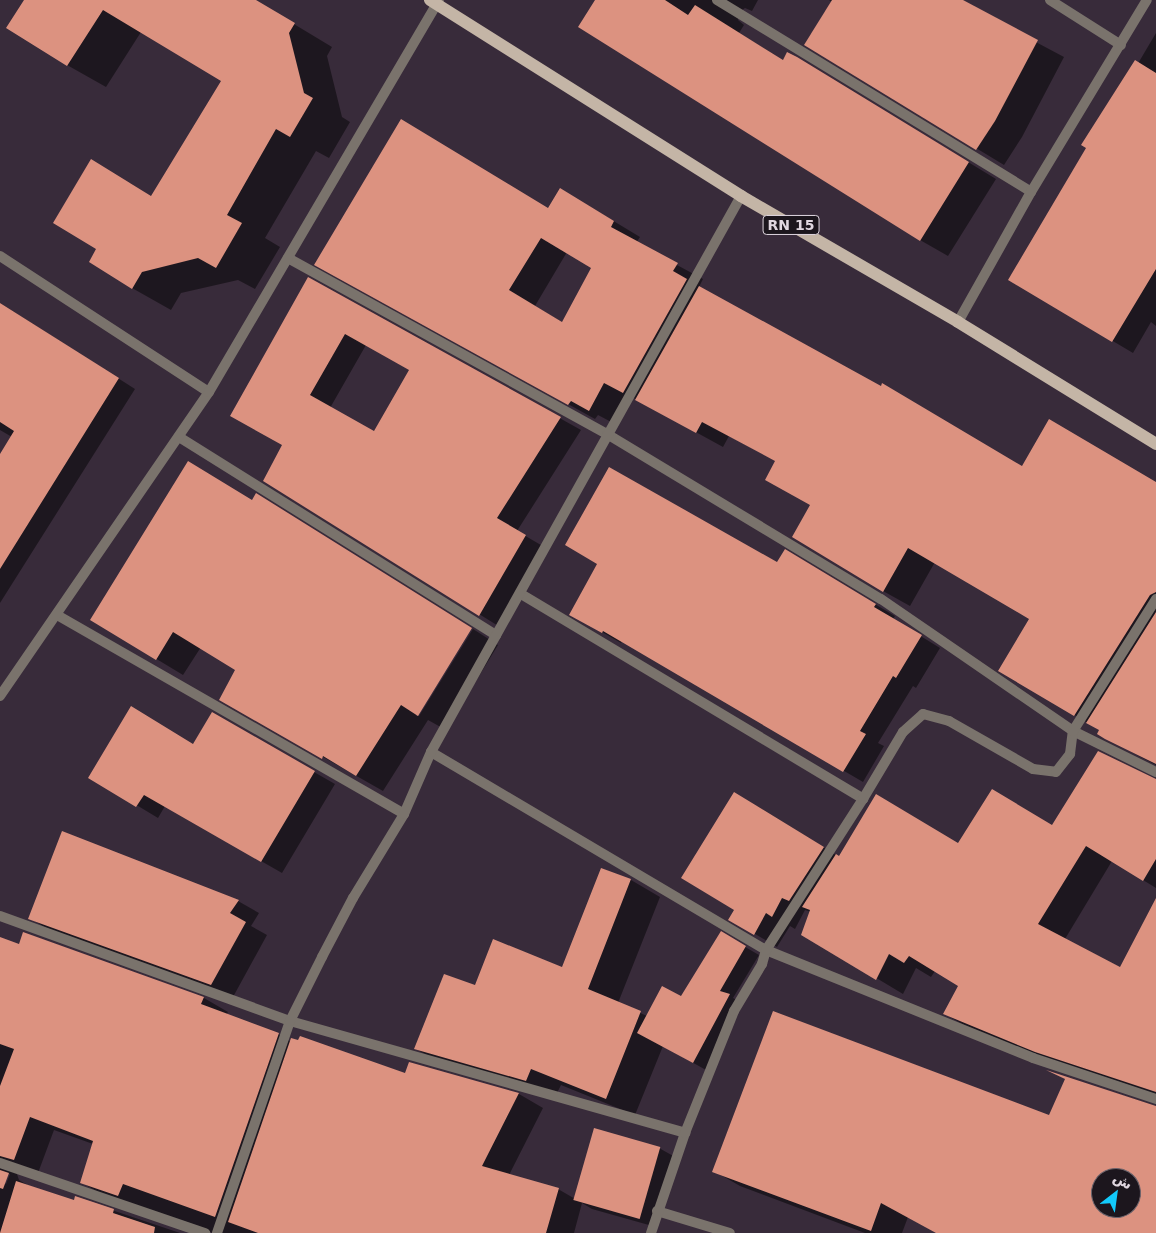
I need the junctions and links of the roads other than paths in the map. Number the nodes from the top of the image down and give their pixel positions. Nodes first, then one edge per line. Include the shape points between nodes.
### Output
1 (717, 0) edge
2 (1050, 0) edge
3 (1148, 0) edge
4 (435, 1) edge
5 (1121, 45) junction
6 (1031, 192) junction
7 (741, 196) junction
8 (0, 256) edge
9 (288, 258) junction
10 (958, 322) junction
11 (209, 392) junction
12 (607, 434) junction
13 (179, 437) junction
14 (1156, 444) edge
15 (521, 594) junction
16 (1156, 599) edge
17 (57, 615) junction
18 (496, 635) junction
19 (0, 696) edge
20 (1073, 731) junction
21 (431, 752) junction
22 (1156, 772) edge
23 (863, 799) junction
24 (404, 814) junction
25 (0, 916) edge
26 (766, 950) junction
27 (290, 1021) junction
28 (1156, 1099) edge
29 (685, 1133) junction
30 (0, 1163) edge
31 (657, 1211) junction
32 (205, 1233) edge
33 (217, 1233) edge
34 (651, 1233) edge
35 (730, 1233) edge

1 - 6 street
2 - 5 street
3 - 5 street
4 - 7 main road, RN 15
4 - 9 street
5 - 6 street
6 - 10 street
7 - 10 main road, RN 15
7 - 12 street
8 - 11 street
9 - 11 street
9 - 12 street
10 - 14 main road, RN 15
11 - 13 street
12 - 15 street
12 - 20 street via 880,599
13 - 17 street
13 - 18 street
15 - 18 street
15 - 23 street
16 - 20 street
17 - 19 street
17 - 24 street
18 - 21 street
20 - 22 street
20 - 23 street via 1070,754 1056,772 1033,768 950,721 923,714 903,732
21 - 24 street
21 - 26 street
23 - 26 street
24 - 27 street via 354,898
25 - 27 street
26 - 28 street via 1033,1058
26 - 29 street via 762,964 734,1011
27 - 29 street
27 - 33 street
29 - 31 street
30 - 32 street
31 - 34 street
31 - 35 street

